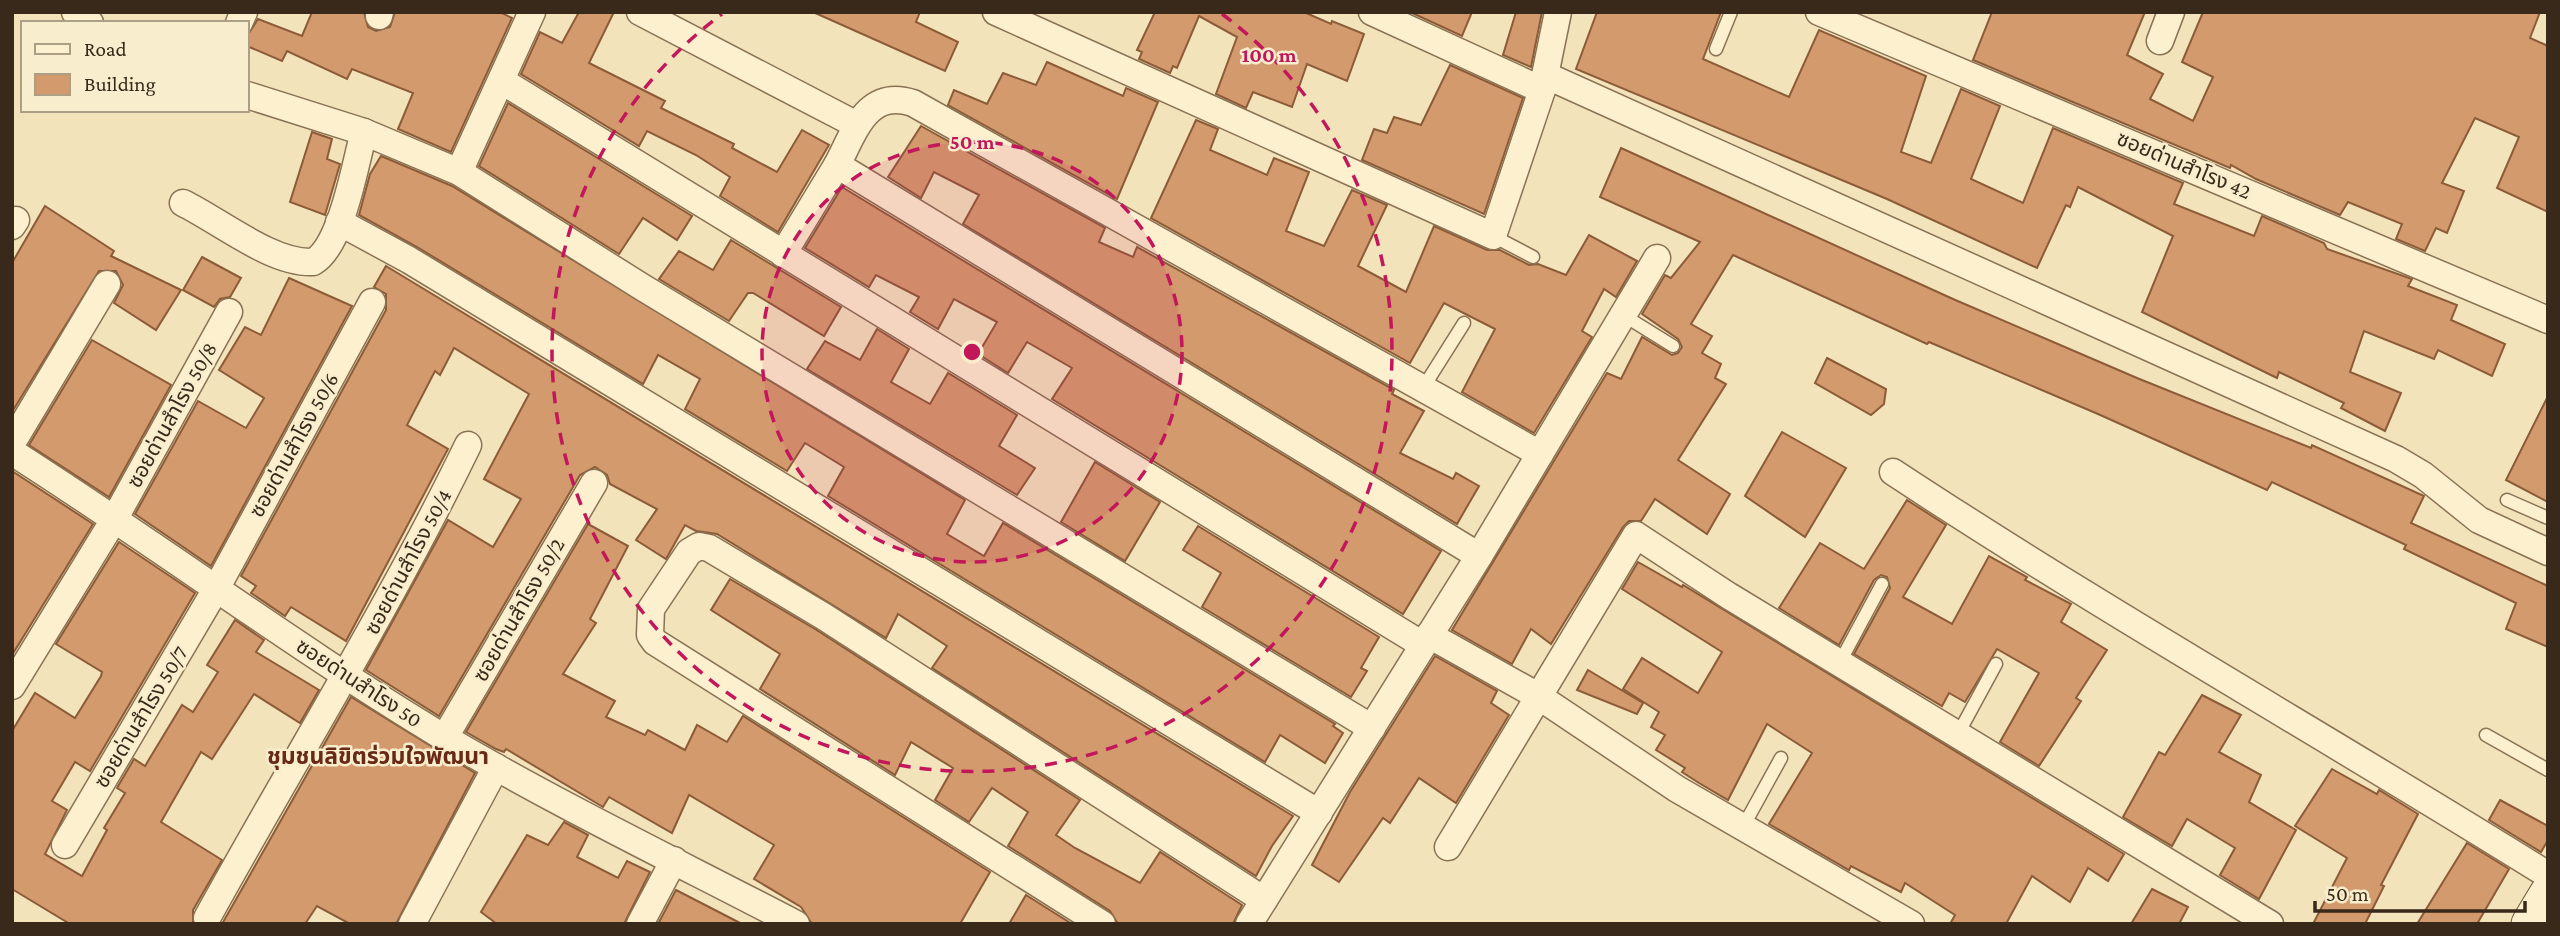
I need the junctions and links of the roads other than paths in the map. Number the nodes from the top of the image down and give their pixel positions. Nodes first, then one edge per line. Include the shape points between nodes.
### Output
1 (532, 12) edge
2 (640, 12) edge
3 (996, 12) edge
4 (1372, 12) edge
5 (1558, 12) edge
6 (1731, 12) edge
7 (1819, 12) edge
8 (2171, 12) edge
9 (2160, 41) dead end
10 (1716, 49) dead end
11 (502, 81) junction
12 (1544, 83) junction
13 (248, 94) edge
14 (857, 125) junction
15 (364, 132) junction
16 (837, 165) junction
17 (459, 172) junction
18 (183, 203) dead end
19 (339, 222) junction
20 (1493, 236) junction
21 (783, 254) junction
22 (1533, 257) dead end
23 (1657, 258) dead end
24 (107, 284) dead end
25 (372, 302) dead end
26 (229, 312) dead end
27 (1623, 315) junction
28 (2548, 320) edge
29 (1464, 323) dead end
30 (1673, 346) dead end
31 (1423, 388) junction
32 (12, 443) edge
33 (468, 446) dead end
34 (12, 452) edge
35 (1540, 453) junction
36 (1893, 472) dead end
37 (594, 483) dead end
38 (2507, 500) dead end
39 (115, 518) junction
40 (2548, 518) edge
41 (2548, 552) edge
42 (1479, 556) junction
43 (1882, 584) dead end
44 (216, 589) junction
45 (1426, 640) junction
46 (1839, 662) junction
47 (1996, 664) dead end
48 (346, 677) junction
49 (12, 686) edge
50 (1538, 696) junction
51 (1372, 728) junction
52 (1958, 734) junction
53 (2486, 735) dead end
54 (445, 737) junction
55 (1781, 758) dead end
56 (496, 767) junction
57 (2548, 770) edge
58 (1319, 813) junction
59 (1744, 827) junction
60 (65, 845) dead end
61 (1448, 847) dead end
62 (674, 860) junction
63 (2544, 898) edge
64 (1264, 901) junction
65 (206, 918) dead end
66 (412, 924) edge
67 (640, 924) edge
68 (796, 924) edge
69 (1102, 924) edge
70 (1250, 924) edge
71 (1911, 924) edge
72 (2270, 924) edge

1 - 11 street
2 - 14 street
3 - 20 street
4 - 12 street
5 - 12 street
6 - 10 lane
7 - 28 street, ซอยด่านสำโรง 42
8 - 9 street
11 - 17 street
11 - 21 street
12 - 20 street
12 - 41 street via 2396,459 2479,520
13 - 15 street
14 - 16 street
14 - 31 street via 887,98 913,103
15 - 17 street
15 - 19 street
16 - 21 street
16 - 42 street
17 - 51 street
18 - 19 street via 263,248 306,262 326,251
19 - 58 street via 421,267
20 - 22 lane
21 - 45 street
23 - 27 street
24 - 32 street
25 - 44 street, ซอยด่านสำโรง 50/6
26 - 39 street, ซอยด่านสำโรง 50/8
27 - 30 lane
27 - 35 street
29 - 31 lane
31 - 35 street
33 - 48 street, ซอยด่านสำโรง 50/4
34 - 39 street, ซอยด่านสำโรง 50
35 - 42 street
36 - 63 street via 2021,555 2364,760
37 - 54 street, ซอยด่านสำโรง 50/2
38 - 40 lane
39 - 44 street, ซอยด่านสำโรง 50
39 - 49 street, ซอยด่านสำโรง 50/8
42 - 45 street
43 - 46 lane
44 - 48 street, ซอยด่านสำโรง 50
44 - 60 street, ซอยด่านสำโรง 50/7
45 - 50 street
45 - 51 street
46 - 50 street via 1636,535
46 - 52 street
47 - 52 lane
48 - 54 street, ซอยด่านสำโรง 50
48 - 65 street, ซอยด่านสำโรง 50/4
50 - 59 street via 1676,789
50 - 61 street
51 - 58 street
52 - 72 street
53 - 57 lane
54 - 56 street, ซอยด่านสำโรง 50
55 - 59 lane
56 - 62 street, ซอยด่านสำโรง 50
56 - 66 street
58 - 64 street
59 - 71 street
62 - 67 street
62 - 68 street, ซอยด่านสำโรง 50
64 - 69 street via 811,609 709,548 699,546 689,552 651,609 650,635 655,642
64 - 70 street

